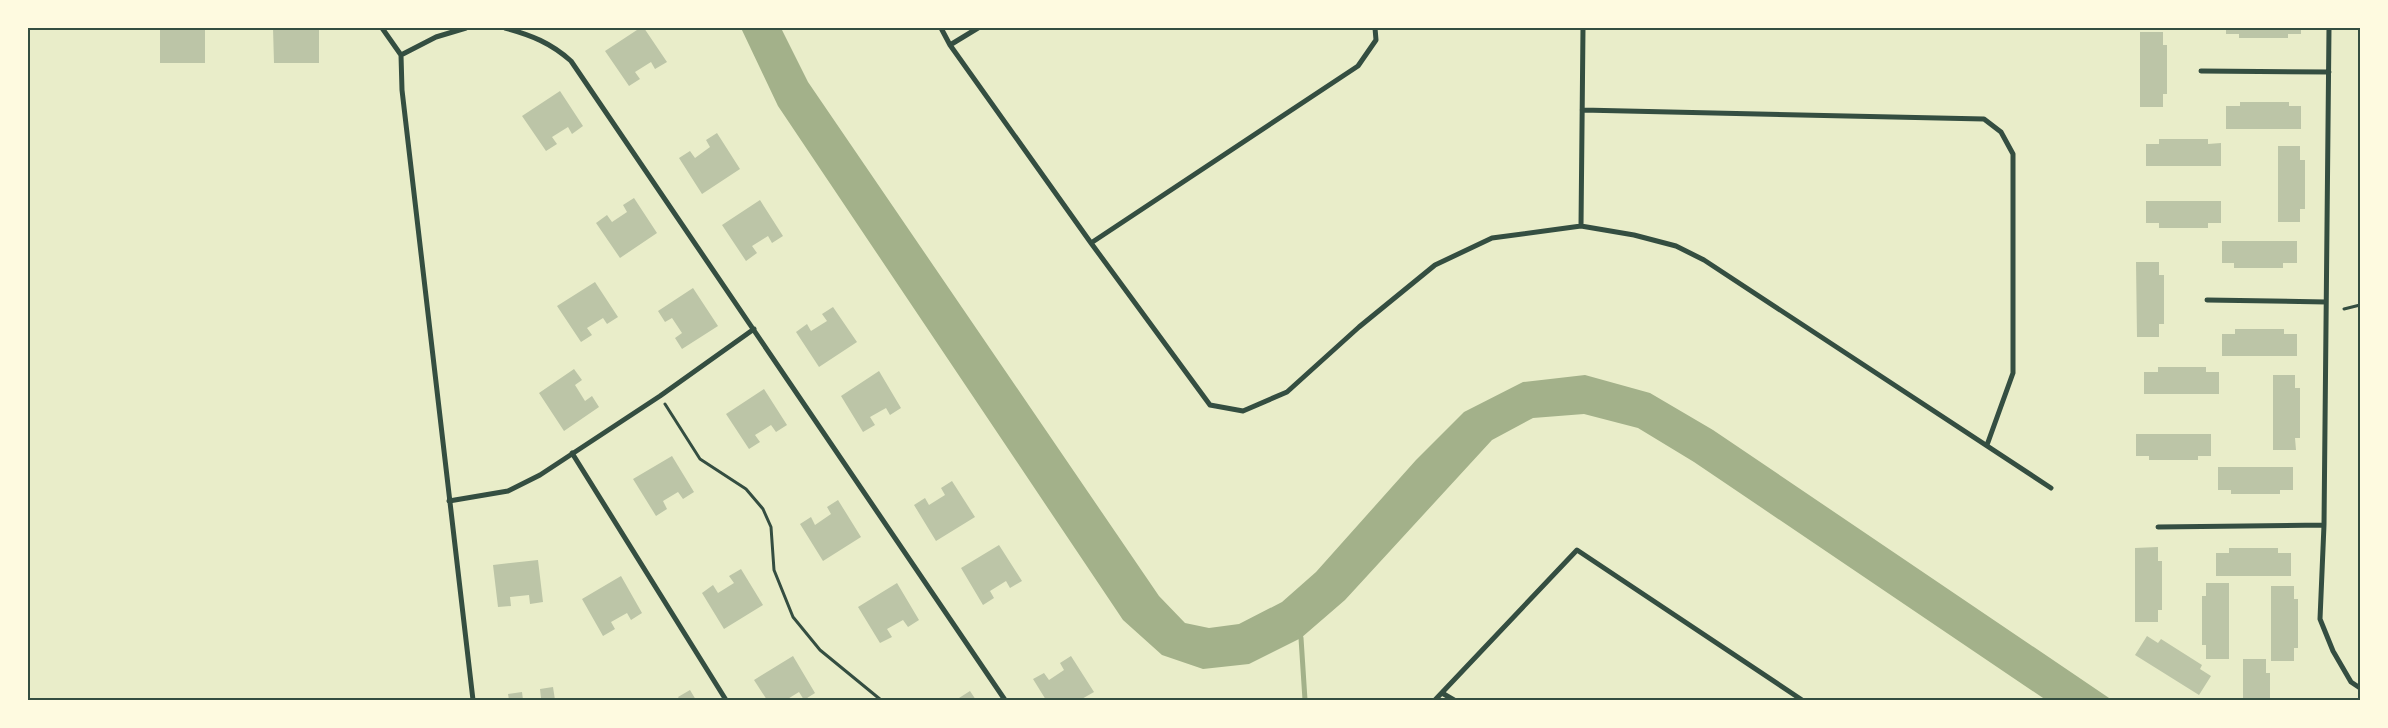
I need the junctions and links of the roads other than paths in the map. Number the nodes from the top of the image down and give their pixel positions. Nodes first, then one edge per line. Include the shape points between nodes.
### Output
1 (382, 28) edge
2 (466, 28) edge
3 (505, 28) edge
4 (941, 28) edge
5 (978, 28) edge
6 (1375, 28) edge
7 (1583, 28) edge
8 (2329, 28) edge
9 (950, 45) junction
10 (401, 55) junction
11 (2201, 71) dead end
12 (2328, 72) junction
13 (1582, 110) junction
14 (1581, 226) junction
15 (1091, 243) junction
16 (2207, 300) dead end
17 (2326, 302) junction
18 (754, 329) junction
19 (1987, 445) junction
20 (572, 452) junction
21 (2051, 488) dead end
22 (449, 501) junction
23 (2324, 525) junction
24 (2158, 528) dead end
25 (2360, 688) edge
26 (1442, 693) junction
27 (473, 700) edge
28 (726, 700) edge
29 (1005, 700) edge
30 (1435, 700) edge
31 (1454, 700) edge
32 (1802, 700) edge

1 - 10 street
2 - 10 street via 436,37
3 - 18 street via 530,34 554,46 571,61
4 - 9 street
5 - 9 street
6 - 15 street via 1376,40 1358,66
7 - 13 street
8 - 12 street
9 - 15 street
10 - 22 street via 402,90
11 - 12 street
12 - 17 street
13 - 14 street
13 - 19 street via 1984,119 2002,132 2012,154 2012,373
14 - 15 street via 1492,238 1435,265 1287,392 1243,411 1210,405
14 - 19 street via 1676,246 1704,260
16 - 17 street
17 - 23 street
18 - 20 street via 660,396
18 - 29 street
19 - 21 street
20 - 22 street via 540,476 508,491
20 - 28 street
22 - 27 street
23 - 24 street
23 - 25 street via 2320,619 2351,682
26 - 30 street
26 - 31 street
26 - 32 street via 1577,550

